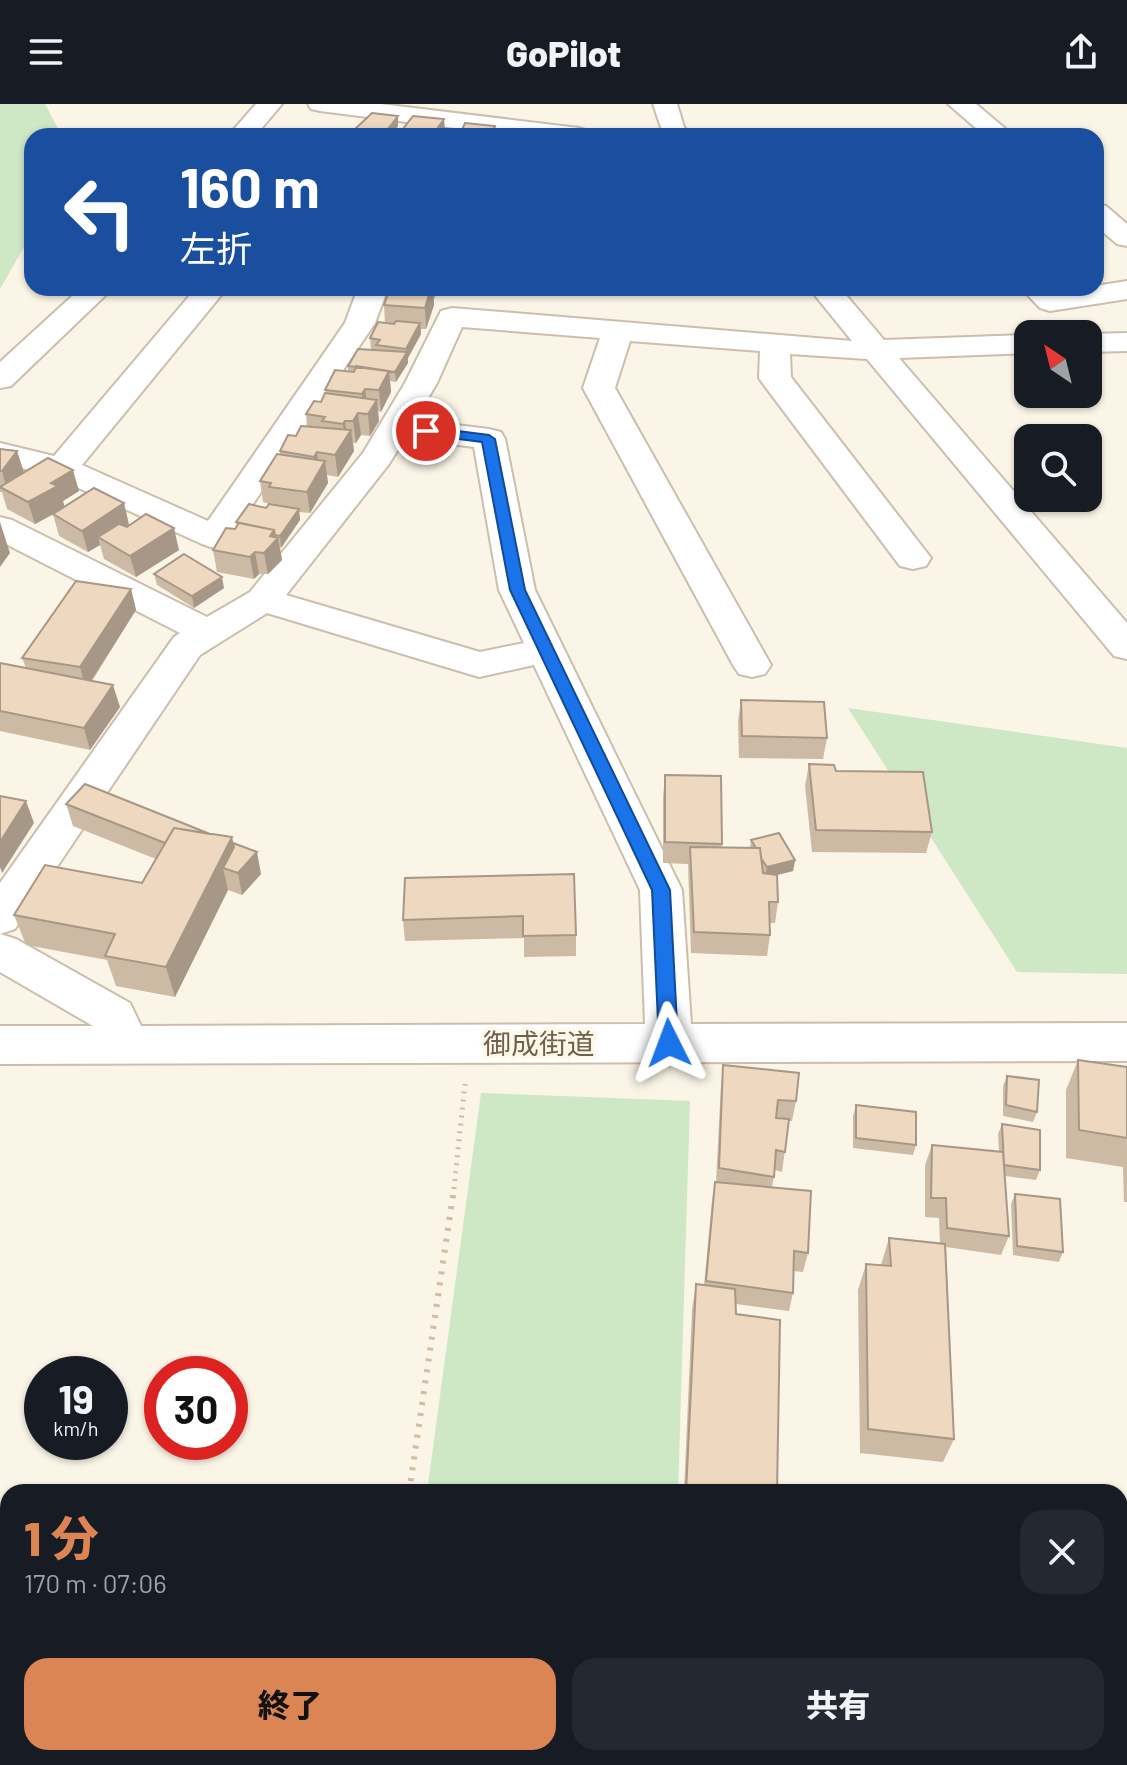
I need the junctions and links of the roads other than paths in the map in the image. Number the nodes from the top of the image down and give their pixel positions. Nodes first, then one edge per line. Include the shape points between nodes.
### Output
1 (270, 104) edge
2 (320, 104) edge
3 (501, 104) edge
4 (665, 104) edge
5 (960, 104) edge
6 (355, 113) edge
7 (486, 126) junction
8 (248, 128) edge
9 (505, 128) edge
10 (673, 128) edge
11 (991, 128) edge
12 (1127, 205) edge
13 (1104, 209) edge
14 (1104, 218) edge
15 (1127, 238) edge
16 (1127, 290) edge
17 (1104, 294) edge
18 (89, 296) edge
19 (205, 296) edge
20 (370, 296) edge
21 (830, 296) edge
22 (1044, 296) edge
23 (1088, 296) edge
24 (490, 304) edge
25 (618, 330) junction
26 (1127, 342) edge
27 (775, 343) junction
28 (1102, 343) edge
29 (1014, 344) edge
30 (873, 350) junction
31 (0, 379) edge
32 (395, 427) junction
33 (0, 453) edge
34 (62, 468) junction
35 (0, 527) edge
36 (913, 558) dead end
37 (263, 600) junction
38 (205, 633) junction
39 (1127, 647) edge
40 (546, 650) junction
41 (752, 665) dead end
42 (0, 917) edge
43 (0, 951) edge
44 (1127, 1042) edge
45 (669, 1043) junction
46 (126, 1044) junction
47 (0, 1045) edge

1 - 8 street
2 - 6 street
3 - 7 street
4 - 10 street
5 - 11 street
6 - 7 street
7 - 9 street
12 - 13 street
14 - 15 street
16 - 17 street
18 - 31 street
19 - 34 street
20 - 34 street via 360,323 214,537
21 - 30 street
22 - 23 street via 1050,302
24 - 25 street
24 - 32 street via 452,317
25 - 27 street
25 - 41 street via 599,388
26 - 28 street
27 - 30 street
27 - 36 street via 775,378
29 - 30 street
30 - 39 street
32 - 37 street
32 - 40 street via 489,439 517,590
33 - 34 street
35 - 38 street
37 - 38 street
37 - 40 street via 479,665
38 - 42 street via 187,646
40 - 45 street via 661,890
43 - 46 street via 114,1016
44 - 45 street, 御成街道
45 - 46 street, 御成街道
46 - 47 street, 御成街道

